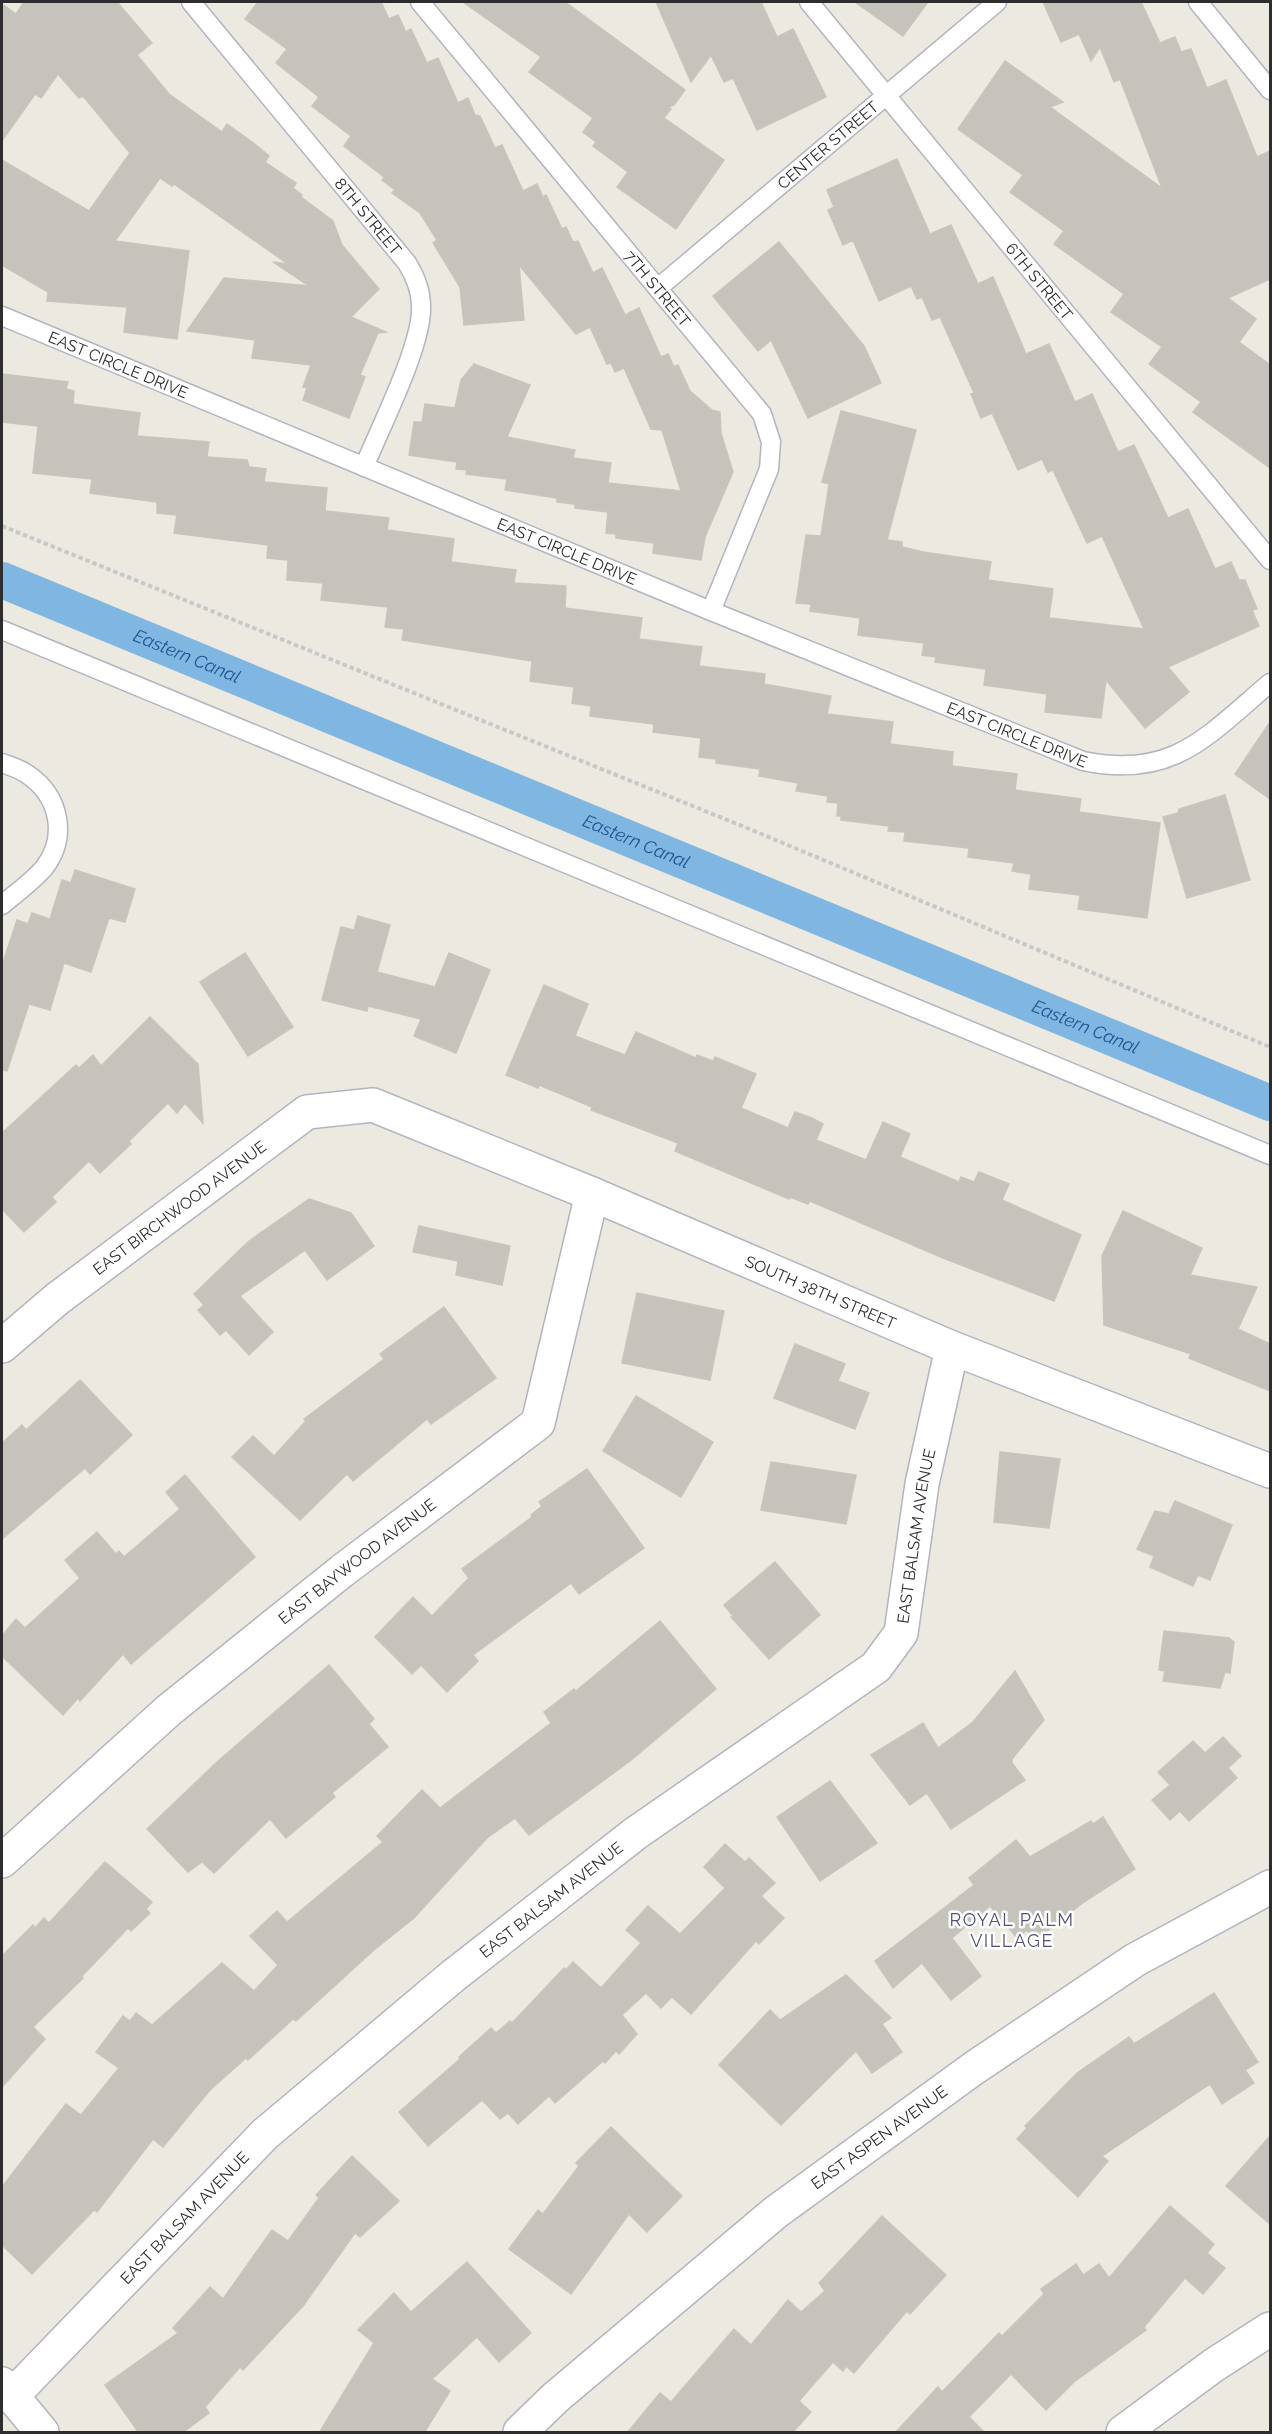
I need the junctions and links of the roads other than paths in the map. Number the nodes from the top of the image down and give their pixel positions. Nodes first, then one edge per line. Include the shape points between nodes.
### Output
1 (191, 2) edge
2 (420, 2) edge
3 (809, 2) edge
4 (997, 2) edge
5 (1198, 2) edge
6 (1270, 90) edge
7 (887, 95) junction
8 (658, 288) junction
9 (2, 316) edge
10 (364, 467) junction
11 (1270, 560) edge
12 (711, 611) junction
13 (2, 630) edge
14 (1270, 683) edge
15 (2, 763) edge
16 (2, 905) edge
17 (374, 1105) joint
18 (1270, 1155) edge
19 (592, 1194) junction
20 (2, 1346) edge
21 (952, 1348) junction
22 (1270, 1471) edge
23 (2, 1861) edge
24 (1270, 1887) edge
25 (1270, 2329) edge
26 (7, 2390) edge
27 (42, 2433) edge
28 (520, 2433) edge
29 (1124, 2433) edge

1 - 10 lane, 8TH STREET via 407,262 417,283 422,307 418,335
2 - 8 lane, 7TH STREET
3 - 7 lane, 6TH STREET
4 - 7 lane, CENTER STREET
5 - 6 lane
7 - 8 lane, CENTER STREET
7 - 11 lane, 6TH STREET
8 - 12 lane, 7TH STREET via 756,405 771,442 765,483
9 - 10 lane, EAST CIRCLE DRIVE
10 - 12 lane, EAST CIRCLE DRIVE
12 - 14 lane, EAST CIRCLE DRIVE via 1057,753 1109,766 1137,767 1188,750
13 - 18 lane
15 - 16 lane via 26,773 46,793 59,819 59,834 45,866
17 - 19 street, SOUTH 38TH STREET
17 - 20 street, EAST BIRCHWOOD AVENUE via 307,1112 57,1299
19 - 21 street, SOUTH 38TH STREET
19 - 23 street, EAST BAYWOOD AVENUE via 538,1423 342,1571 178,1703
21 - 22 street, SOUTH 38TH STREET
21 - 26 street, EAST BALSAM AVENUE via 922,1485 901,1633 876,1667 636,1833 453,1976 249,2151
24 - 28 street, EAST ASPEN AVENUE via 1135,1960 974,2068 776,2212 555,2398
25 - 29 street via 1214,2365
26 - 27 street

